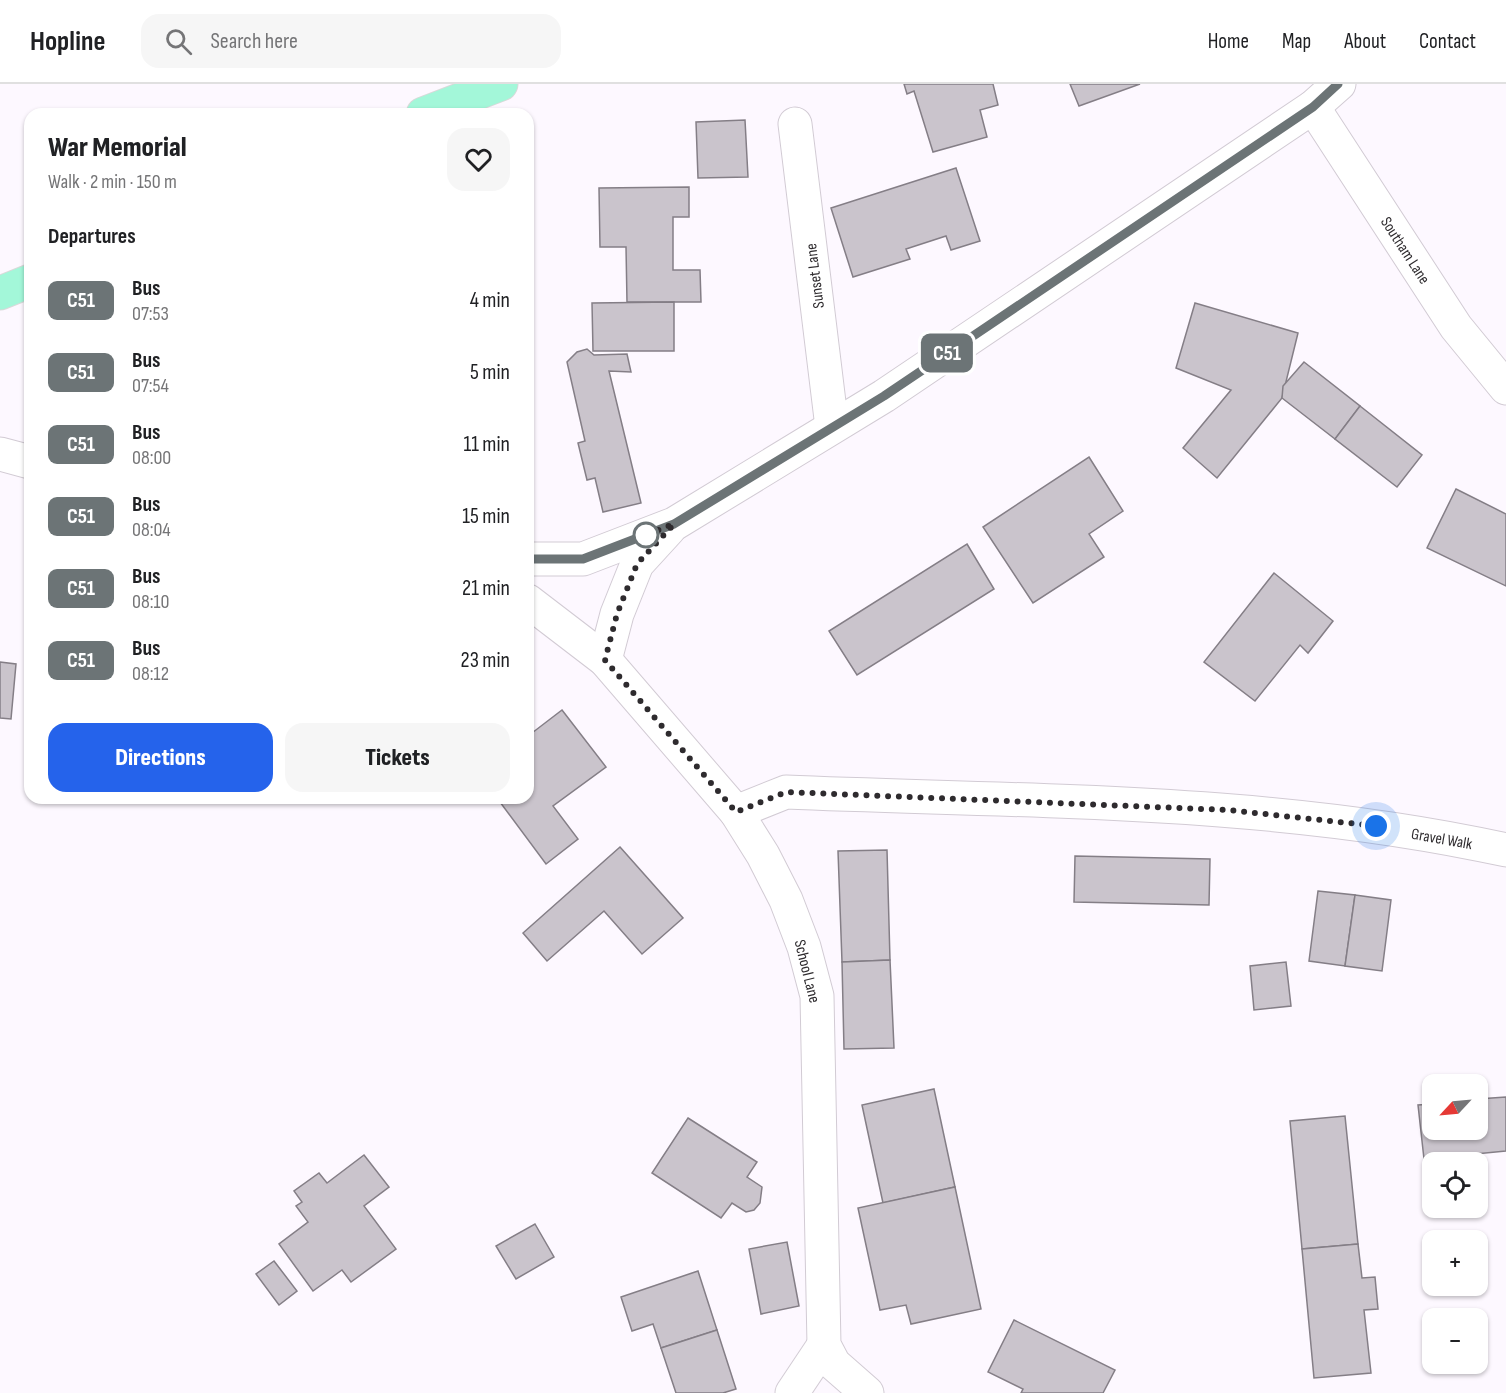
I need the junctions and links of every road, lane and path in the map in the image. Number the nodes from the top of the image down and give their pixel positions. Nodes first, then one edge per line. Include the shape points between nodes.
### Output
1 (501, 84) edge
2 (1338, 84) edge
3 (1313, 107) junction
4 (439, 108) edge
5 (795, 124) dead end
6 (24, 283) edge
7 (0, 293) edge
8 (1506, 388) edge
9 (832, 427) junction
10 (0, 454) edge
11 (24, 460) edge
12 (674, 524) junction
13 (534, 559) edge
14 (534, 607) edge
15 (605, 660) junction
16 (736, 812) junction
17 (1506, 850) edge
18 (824, 1346) junction
19 (792, 1393) edge
20 (867, 1393) edge

1 - 4 main road
2 - 3 street
3 - 8 street, Southam Lane via 1456,327
3 - 9 street
5 - 9 street, Sunset Lane
6 - 7 main road
9 - 12 street
10 - 11 street
12 - 13 street via 583,559
12 - 15 street via 637,564 617,614
14 - 15 street, School Lane
15 - 16 street, School Lane
16 - 17 street, Gravel Walk via 786,792 1228,810 1376,826
16 - 18 street, School Lane via 786,900 817,996
18 - 19 street
18 - 20 street via 834,1364

